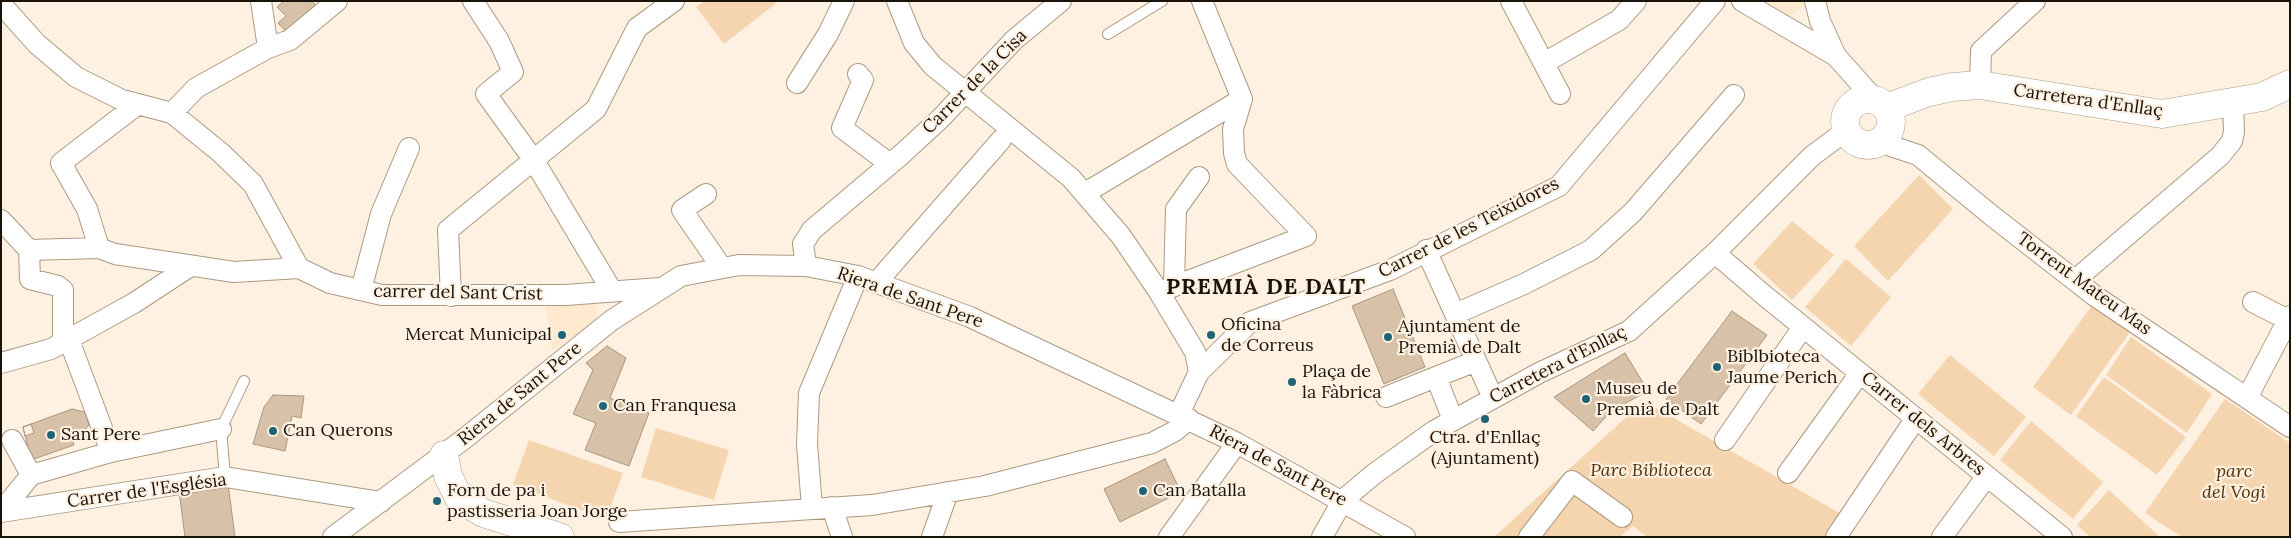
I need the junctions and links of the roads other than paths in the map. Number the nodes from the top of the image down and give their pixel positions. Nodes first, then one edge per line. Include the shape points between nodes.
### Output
1 (261, 1) edge
2 (337, 1) edge
3 (473, 1) edge
4 (674, 1) edge
5 (844, 1) edge
6 (897, 1) edge
7 (1061, 1) edge
8 (1162, 1) edge
9 (1202, 1) edge
10 (1512, 1) edge
11 (1636, 1) edge
12 (1715, 1) edge
13 (1742, 1) edge
14 (1815, 1) edge
15 (2035, 1) edge
16 (1, 4) edge
17 (1108, 34) dead end
18 (268, 48) junction
19 (1836, 56) junction
20 (1544, 63) junction
21 (858, 74) dead end
22 (797, 82) dead end
23 (2290, 84) edge
24 (1980, 85) junction
25 (964, 92) junction
26 (1560, 94) dead end
27 (1734, 95) dead end
28 (1242, 99) junction
29 (2233, 102) junction
30 (138, 104) junction
31 (1880, 104) junction
32 (172, 113) junction
33 (1847, 130) junction
34 (1001, 140) dead end
35 (1879, 142) junction
36 (409, 148) dead end
37 (533, 159) junction
38 (890, 164) junction
39 (1199, 177) dead end
40 (1085, 193) junction
41 (706, 194) dead end
42 (1, 220) edge
43 (99, 248) junction
44 (29, 250) junction
45 (1426, 250) junction
46 (1715, 252) junction
47 (806, 266) junction
48 (189, 267) junction
49 (299, 268) junction
50 (722, 268) junction
51 (867, 280) junction
52 (2075, 280) junction
53 (664, 287) junction
54 (1166, 288) junction
55 (362, 290) junction
56 (612, 291) junction
57 (451, 296) junction
58 (2253, 302) dead end
59 (1455, 314) junction
60 (2289, 319) edge
61 (1803, 327) junction
62 (66, 341) junction
63 (1476, 361) junction
64 (1, 362) edge
65 (1199, 372) junction
66 (1860, 373) junction
67 (1436, 377) junction
68 (244, 381) dead end
69 (1386, 397) dead end
70 (1493, 398) junction
71 (2247, 398) junction
72 (1184, 416) junction
73 (1916, 418) junction
74 (1453, 420) junction
75 (2290, 427) edge
76 (221, 429) junction
77 (12, 440) dead end
78 (1725, 440) dead end
79 (1237, 443) junction
80 (111, 452) junction
81 (444, 455) junction
82 (1788, 473) dead end
83 (31, 475) junction
84 (1987, 476) junction
85 (225, 477) junction
86 (948, 492) junction
87 (1343, 500) junction
88 (381, 502) junction
89 (822, 507) junction
90 (1, 512) edge
91 (1622, 518) dead end
92 (619, 522) dead end
93 (338, 535) edge
94 (2057, 535) edge
95 (560, 537) edge
96 (842, 537) edge
97 (932, 537) edge
98 (1168, 537) edge
99 (1322, 537) edge
100 (1405, 537) edge
101 (1529, 537) edge
102 (1836, 537) edge
103 (1942, 537) edge

1 - 18 street
2 - 18 street via 290,40
3 - 37 street via 499,41 513,72 486,94
4 - 37 street via 637,28 596,109
5 - 22 street via 828,34
6 - 25 street via 914,43 933,66
7 - 25 street, Carrer de la Cisa via 1014,40
8 - 17 lane
9 - 28 street
10 - 20 street
11 - 20 street via 1619,20
12 - 45 street, Carrer de les Teixidores via 1559,186
13 - 19 street
14 - 19 street
15 - 24 street via 1981,51
16 - 30 street via 37,44 76,77 122,100
18 - 32 street via 196,88
19 - 31 street
20 - 26 street
21 - 38 street via 863,80 842,128
23 - 29 street, Carretera d'Enllaç via 2262,97
24 - 29 street, Carretera d'Enllaç via 2162,114
24 - 31 street, Carretera d'Enllaç via 1952,87
25 - 38 street, Carrer de la Cisa via 941,118
25 - 40 street via 1071,178
27 - 59 street via 1633,212 1591,250
28 - 40 street
28 - 54 street via 1232,129 1237,164 1306,236
29 - 52 street via 2232,142 2220,156
30 - 32 street
30 - 43 street via 61,163 87,209
31 - 33 street via 1863,100 1851,107 1846,117
31 - 35 street via 1891,124
32 - 49 street via 253,184
33 - 35 street via 1855,140 1864,144
33 - 46 street, Carretera d'Enllaç via 1812,156
34 - 51 street
35 - 52 street, Torrent Mateu Mas via 1918,155
36 - 55 street via 381,214
37 - 56 street
37 - 57 street via 448,230
38 - 47 street, Carrer de la Cisa via 812,230 803,244
39 - 54 street via 1176,209
40 - 54 street
41 - 50 street via 682,210
42 - 44 street
43 - 44 street, carrer del Sant Crist
43 - 48 street, carrer del Sant Crist via 115,254
44 - 62 street via 30,279 63,290
45 - 59 street
45 - 65 street, Carrer de les Teixidores via 1390,270 1250,322
46 - 61 street, Carrer dels Arbres
46 - 70 street, Carretera d'Enllaç via 1629,330
47 - 50 street, Riera de Sant Pere via 739,264
47 - 51 street, Riera de Sant Pere
48 - 49 street, carrer del Sant Crist via 234,272
48 - 62 street
49 - 55 street, carrer del Sant Crist via 330,283
50 - 53 street, Riera de Sant Pere via 682,276
51 - 72 street, Riera de Sant Pere via 970,317
51 - 89 street via 809,393 807,444
52 - 71 street, Torrent Mateu Mas
53 - 56 street, carrer del Sant Crist
53 - 81 street, Riera de Sant Pere via 612,320
54 - 65 street via 1195,352
55 - 57 street, carrer del Sant Crist via 382,295
56 - 57 street, carrer del Sant Crist via 566,295
58 - 60 street
59 - 63 street
60 - 71 street
61 - 66 street, Carrer dels Arbres
61 - 78 street
62 - 64 street via 51,349
62 - 80 street
63 - 67 street
63 - 70 street
65 - 72 street
66 - 73 street, Carrer dels Arbres
66 - 82 street
67 - 69 street
67 - 74 street
68 - 76 lane
70 - 74 street, Carretera d'Enllaç
71 - 75 street, Torrent Mateu Mas
72 - 79 street, Riera de Sant Pere
72 - 86 street via 1175,431 1152,443 994,484
73 - 84 street, Carrer dels Arbres
73 - 102 street
74 - 87 street, Carretera d'Enllaç via 1434,430
76 - 80 street
76 - 85 lane
77 - 83 street
79 - 87 street, Riera de Sant Pere
79 - 98 street
80 - 83 street
81 - 88 street, Riera de Sant Pere
81 - 95 street via 448,476 459,498 484,513
83 - 90 street
84 - 94 street, Carrer dels Arbres
84 - 103 street
85 - 88 street, Carrer de l'Església
85 - 90 street, Carrer de l'Església
86 - 89 street via 872,505
86 - 97 street
87 - 99 street
87 - 100 street, Riera de Sant Pere
88 - 93 street, Riera de Sant Pere
89 - 92 street
89 - 96 street
91 - 101 street via 1572,481

